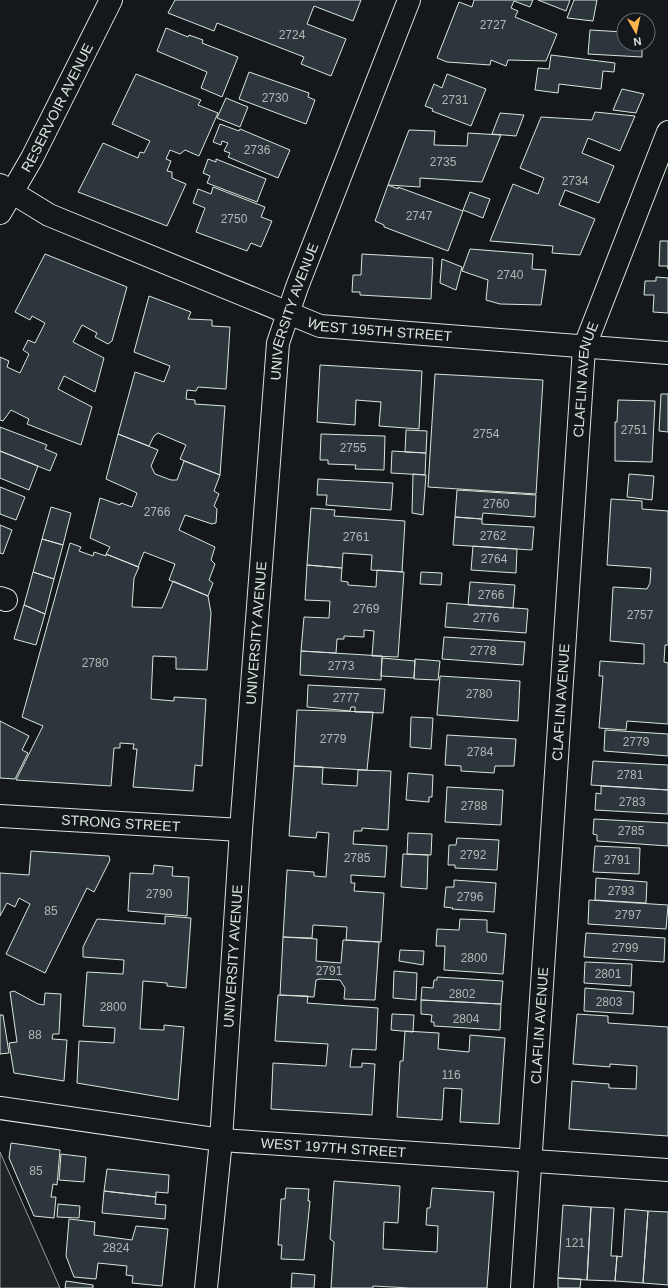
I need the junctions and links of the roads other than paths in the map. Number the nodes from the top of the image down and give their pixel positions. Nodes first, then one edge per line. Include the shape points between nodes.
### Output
1 (111, 0) edge
2 (409, 0) edge
3 (668, 132) edge
4 (6, 189) edge
5 (0, 213) edge
6 (288, 314) junction
7 (584, 348) junction
8 (668, 353) edge
9 (0, 816) edge
10 (241, 830) junction
11 (0, 1108) edge
12 (221, 1140) junction
13 (530, 1161) junction
14 (668, 1170) edge
15 (206, 1288) edge
16 (522, 1288) edge

1 - 4 street, RESERVOIR AVENUE via 32,158
2 - 6 street, UNIVERSITY AVENUE
3 - 7 street, CLAFLIN AVENUE
4 - 5 street, RESERVOIR AVENUE
4 - 6 street, WEST 195TH STREET via 48,215
6 - 7 street, WEST 195TH STREET via 320,326
6 - 10 street, UNIVERSITY AVENUE via 278,343
7 - 8 street, WEST 195TH STREET
7 - 13 street, CLAFLIN AVENUE
9 - 10 street, STRONG STREET
10 - 12 street, UNIVERSITY AVENUE
11 - 12 street, WEST 197TH STREET
12 - 13 street, WEST 197TH STREET
12 - 15 street, UNIVERSITY AVENUE
13 - 14 street, WEST 197TH STREET
13 - 16 street, CLAFLIN AVENUE

